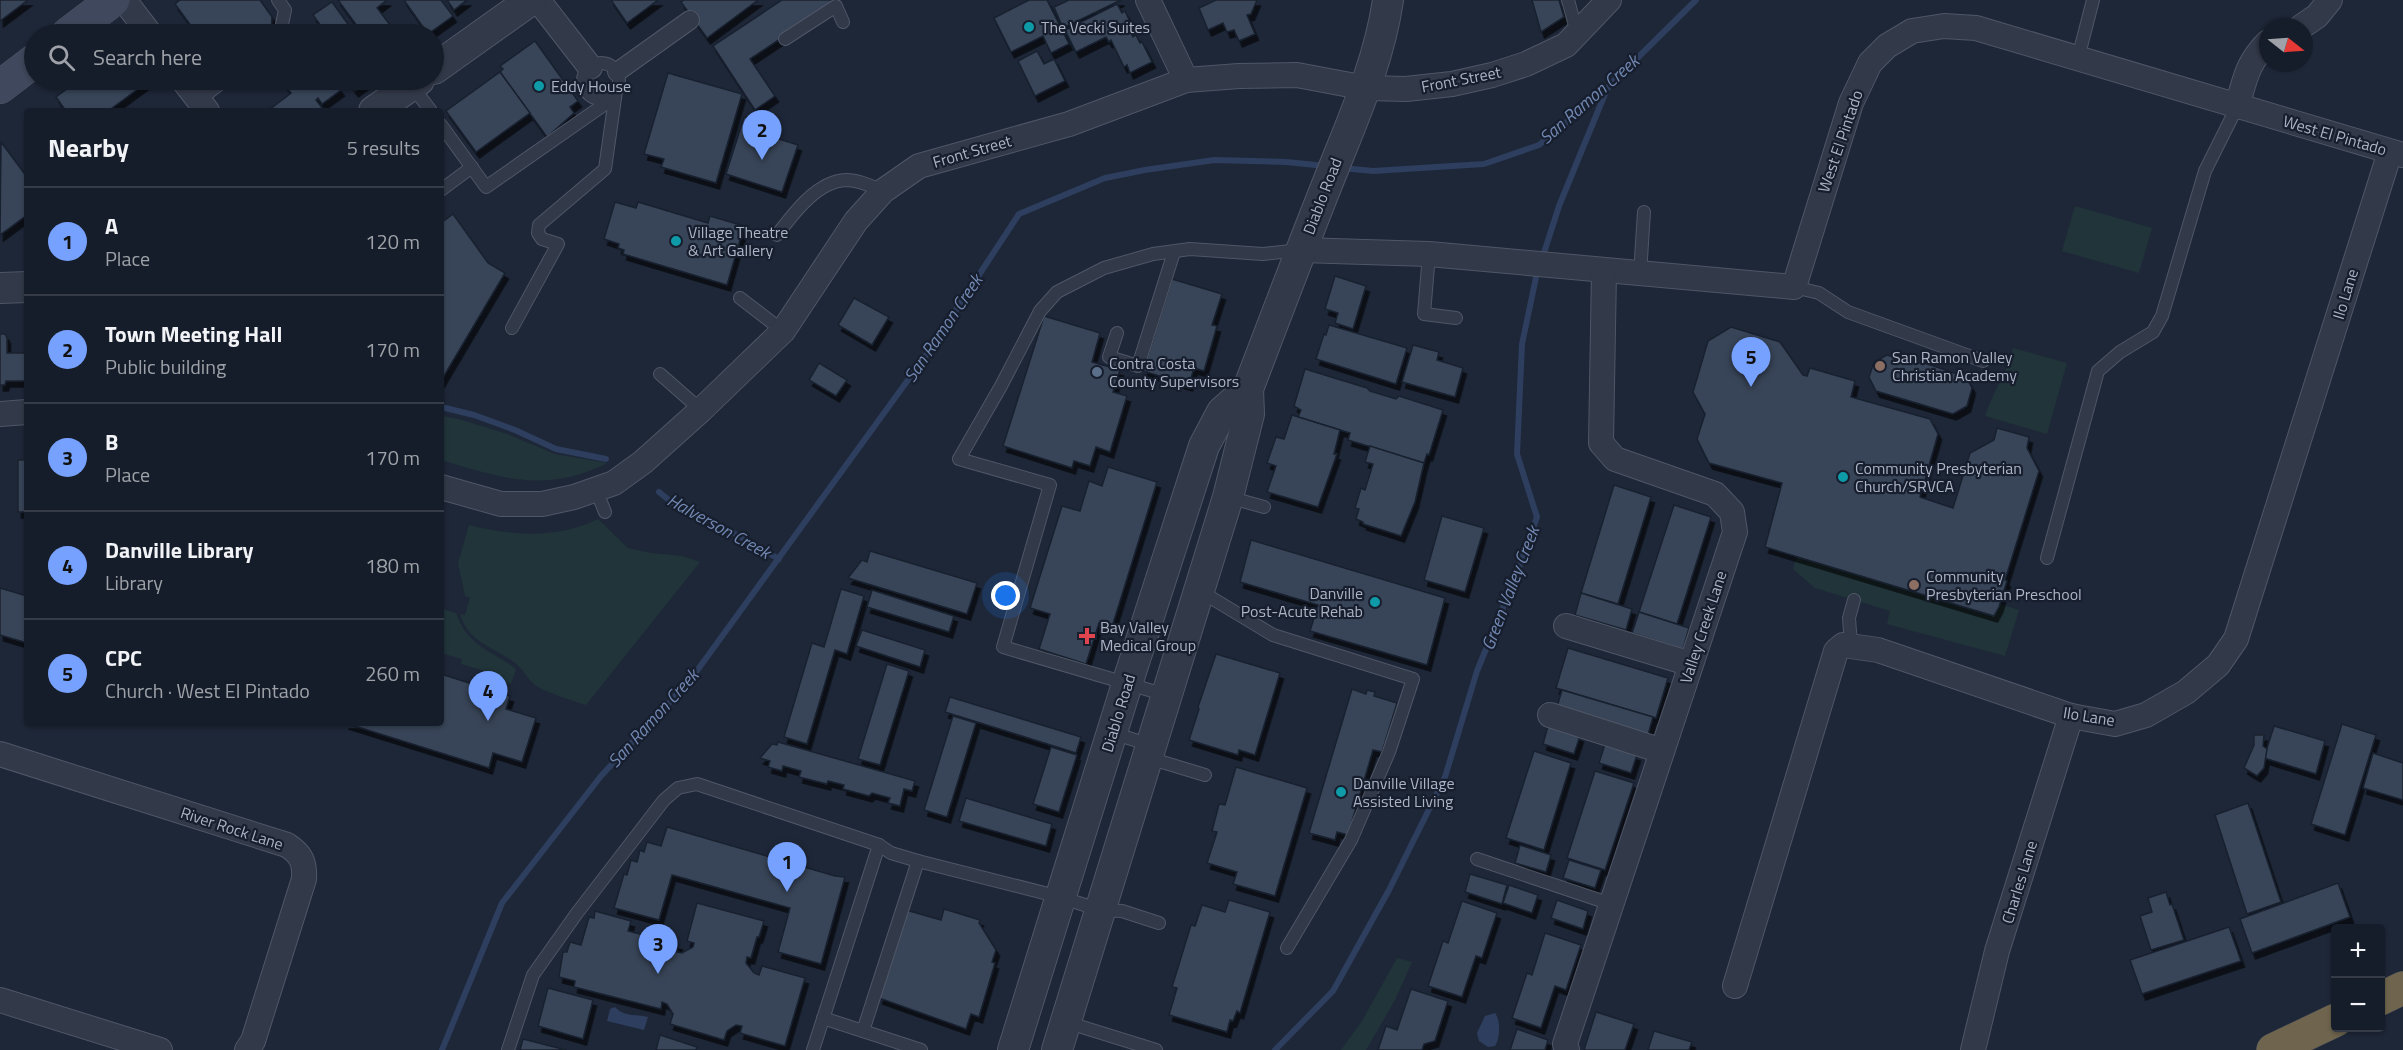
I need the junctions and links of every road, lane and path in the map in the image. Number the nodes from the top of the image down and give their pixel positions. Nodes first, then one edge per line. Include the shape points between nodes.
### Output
1 (113, 0) edge
2 (124, 0) edge
3 (278, 0) edge
4 (531, 0) edge
5 (538, 0) edge
6 (1148, 0) edge
7 (1388, 0) edge
8 (1568, 0) edge
9 (1609, 0) edge
10 (2093, 0) edge
11 (2330, 0) edge
12 (2313, 19) edge
13 (690, 20) dead end
14 (843, 22) dead end
15 (82, 24) edge
16 (142, 24) edge
17 (282, 24) edge
18 (1577, 33) junction
19 (785, 39) dead end
20 (2259, 51) edge
21 (2078, 58) junction
22 (444, 62) edge
23 (590, 67) junction
24 (24, 69) edge
25 (616, 72) junction
26 (1186, 80) junction
27 (0, 87) edge
28 (1366, 88) junction
29 (191, 90) edge
30 (216, 90) edge
31 (404, 90) edge
32 (424, 90) edge
33 (616, 94) junction
34 (203, 105) edge
35 (2237, 107) junction
36 (379, 108) edge
37 (429, 108) edge
38 (444, 129) edge
39 (2396, 154) edge
40 (472, 167) junction
41 (444, 188) edge
42 (883, 191) junction
43 (1644, 212) dead end
44 (777, 235) dead end
45 (1301, 250) junction
46 (1174, 252) junction
47 (1429, 254) junction
48 (1596, 270) junction
49 (1640, 274) junction
50 (24, 287) edge
51 (1794, 287) junction
52 (0, 288) edge
53 (740, 298) dead end
54 (1456, 318) dead end
55 (512, 328) dead end
56 (783, 331) junction
57 (1116, 333) dead end
58 (1983, 361) dead end
59 (660, 374) dead end
60 (1248, 389) junction
61 (701, 410) junction
62 (24, 412) edge
63 (0, 414) edge
64 (444, 488) edge
65 (1228, 497) junction
66 (1264, 507) dead end
67 (2047, 558) dead end
68 (1199, 591) junction
69 (1854, 600) dead end
70 (1566, 626) dead end
71 (1851, 645) junction
72 (1691, 664) junction
73 (1127, 684) junction
74 (1166, 695) junction
75 (1550, 715) dead end
76 (2071, 716) junction
77 (1112, 733) junction
78 (1149, 751) junction
79 (1662, 751) junction
80 (0, 754) edge
81 (1205, 775) dead end
82 (879, 845) junction
83 (1477, 859) dead end
84 (918, 861) junction
85 (1060, 897) junction
86 (1611, 904) junction
87 (1100, 910) junction
88 (1159, 923) dead end
89 (1287, 948) dead end
90 (1735, 986) dead end
91 (2403, 988) edge
92 (2385, 997) edge
93 (0, 1000) edge
94 (823, 1018) junction
95 (2331, 1022) edge
96 (863, 1031) junction
97 (1061, 1036) edge
98 (160, 1050) edge
99 (247, 1050) edge
100 (508, 1050) edge
101 (813, 1050) edge
102 (921, 1050) edge
103 (1013, 1050) edge
104 (1156, 1050) edge
105 (1567, 1050) edge
106 (1972, 1050) edge
107 (2273, 1050) edge

1 - 15 main road
2 - 16 street
3 - 17 lane via 285,10
4 - 22 street
5 - 23 street
6 - 26 street
7 - 28 street, Diablo Road
8 - 18 lane
9 - 18 street, Front Street
10 - 21 lane
11 - 12 street
13 - 25 street
14 - 19 lane via 836,6
18 - 28 street, Front Street via 1566,45 1492,75 1406,89
20 - 35 street via 2247,71
21 - 35 street, West El Pintado
21 - 51 street, West El Pintado via 1976,28 1944,26 1912,31 1887,46 1870,63 1851,103
23 - 25 lane via 607,64
23 - 33 lane via 584,84 590,94 601,99
24 - 27 main road
25 - 33 lane
26 - 28 street, Front Street via 1297,75
26 - 42 street, Front Street via 1069,124 919,166
28 - 45 street, Diablo Road
29 - 34 street
30 - 34 lane
31 - 36 street
32 - 37 lane
33 - 40 lane via 486,188
33 - 55 lane via 605,169 539,225 542,239 558,244
35 - 39 street, West El Pintado
35 - 67 lane via 2205,171 2162,316 2153,332 2098,371
38 - 40 lane
39 - 76 street, Ilo Lane via 2236,639 2218,664 2186,692 2146,715 2115,724
40 - 41 lane
42 - 44 lane via 853,181 830,184 793,214
42 - 56 street, Front Street via 856,221
43 - 49 lane
45 - 46 lane via 1263,254 1190,249
45 - 47 street
45 - 60 street, Diablo Road
46 - 57 lane via 1138,366 1109,357
46 - 73 lane via 1104,268 1057,292 1040,311 960,459 1050,485 1003,647
47 - 48 street
47 - 54 lane via 1424,315
48 - 49 street
48 - 72 street, Valley Creek Lane via 1601,442 1615,459 1714,494 1732,512 1735,532
49 - 51 street
50 - 52 street
51 - 58 lane via 1819,293 1848,312
53 - 56 lane
56 - 61 street, Front Street
59 - 61 lane
60 - 65 street, Diablo Road via 1249,414
60 - 73 street, Diablo Road via 1222,412 1204,446
61 - 64 street, Front Street via 614,483 601,501 501,504
62 - 63 street
65 - 66 lane
65 - 68 street, Diablo Road
68 - 74 street, Diablo Road
68 - 89 lane via 1273,635 1413,679 1389,752 1351,840
69 - 71 lane via 1849,618
70 - 72 street
71 - 76 street, Ilo Lane
71 - 90 street via 1836,651
72 - 79 street, Valley Creek Lane
73 - 74 lane
73 - 77 street, Diablo Road
74 - 78 street, Diablo Road
75 - 79 street
76 - 106 street, Charles Lane via 1997,951
77 - 78 lane
77 - 85 street, Diablo Road
78 - 81 lane
78 - 87 street, Diablo Road
79 - 86 street, Valley Creek Lane
80 - 99 street, River Rock Lane via 287,845 298,852 304,865 304,879
82 - 84 lane
82 - 94 lane
82 - 100 lane via 697,784 678,788 664,800 533,975
83 - 86 lane
84 - 85 lane
84 - 96 lane
85 - 87 lane
85 - 103 street, Diablo Road
86 - 105 street, Valley Creek Lane via 1565,1044
87 - 88 lane via 1122,911
87 - 97 street, Diablo Road
91 - 92 highway
93 - 98 street
94 - 96 lane
94 - 101 lane
95 - 107 highway
96 - 102 lane
97 - 104 lane

